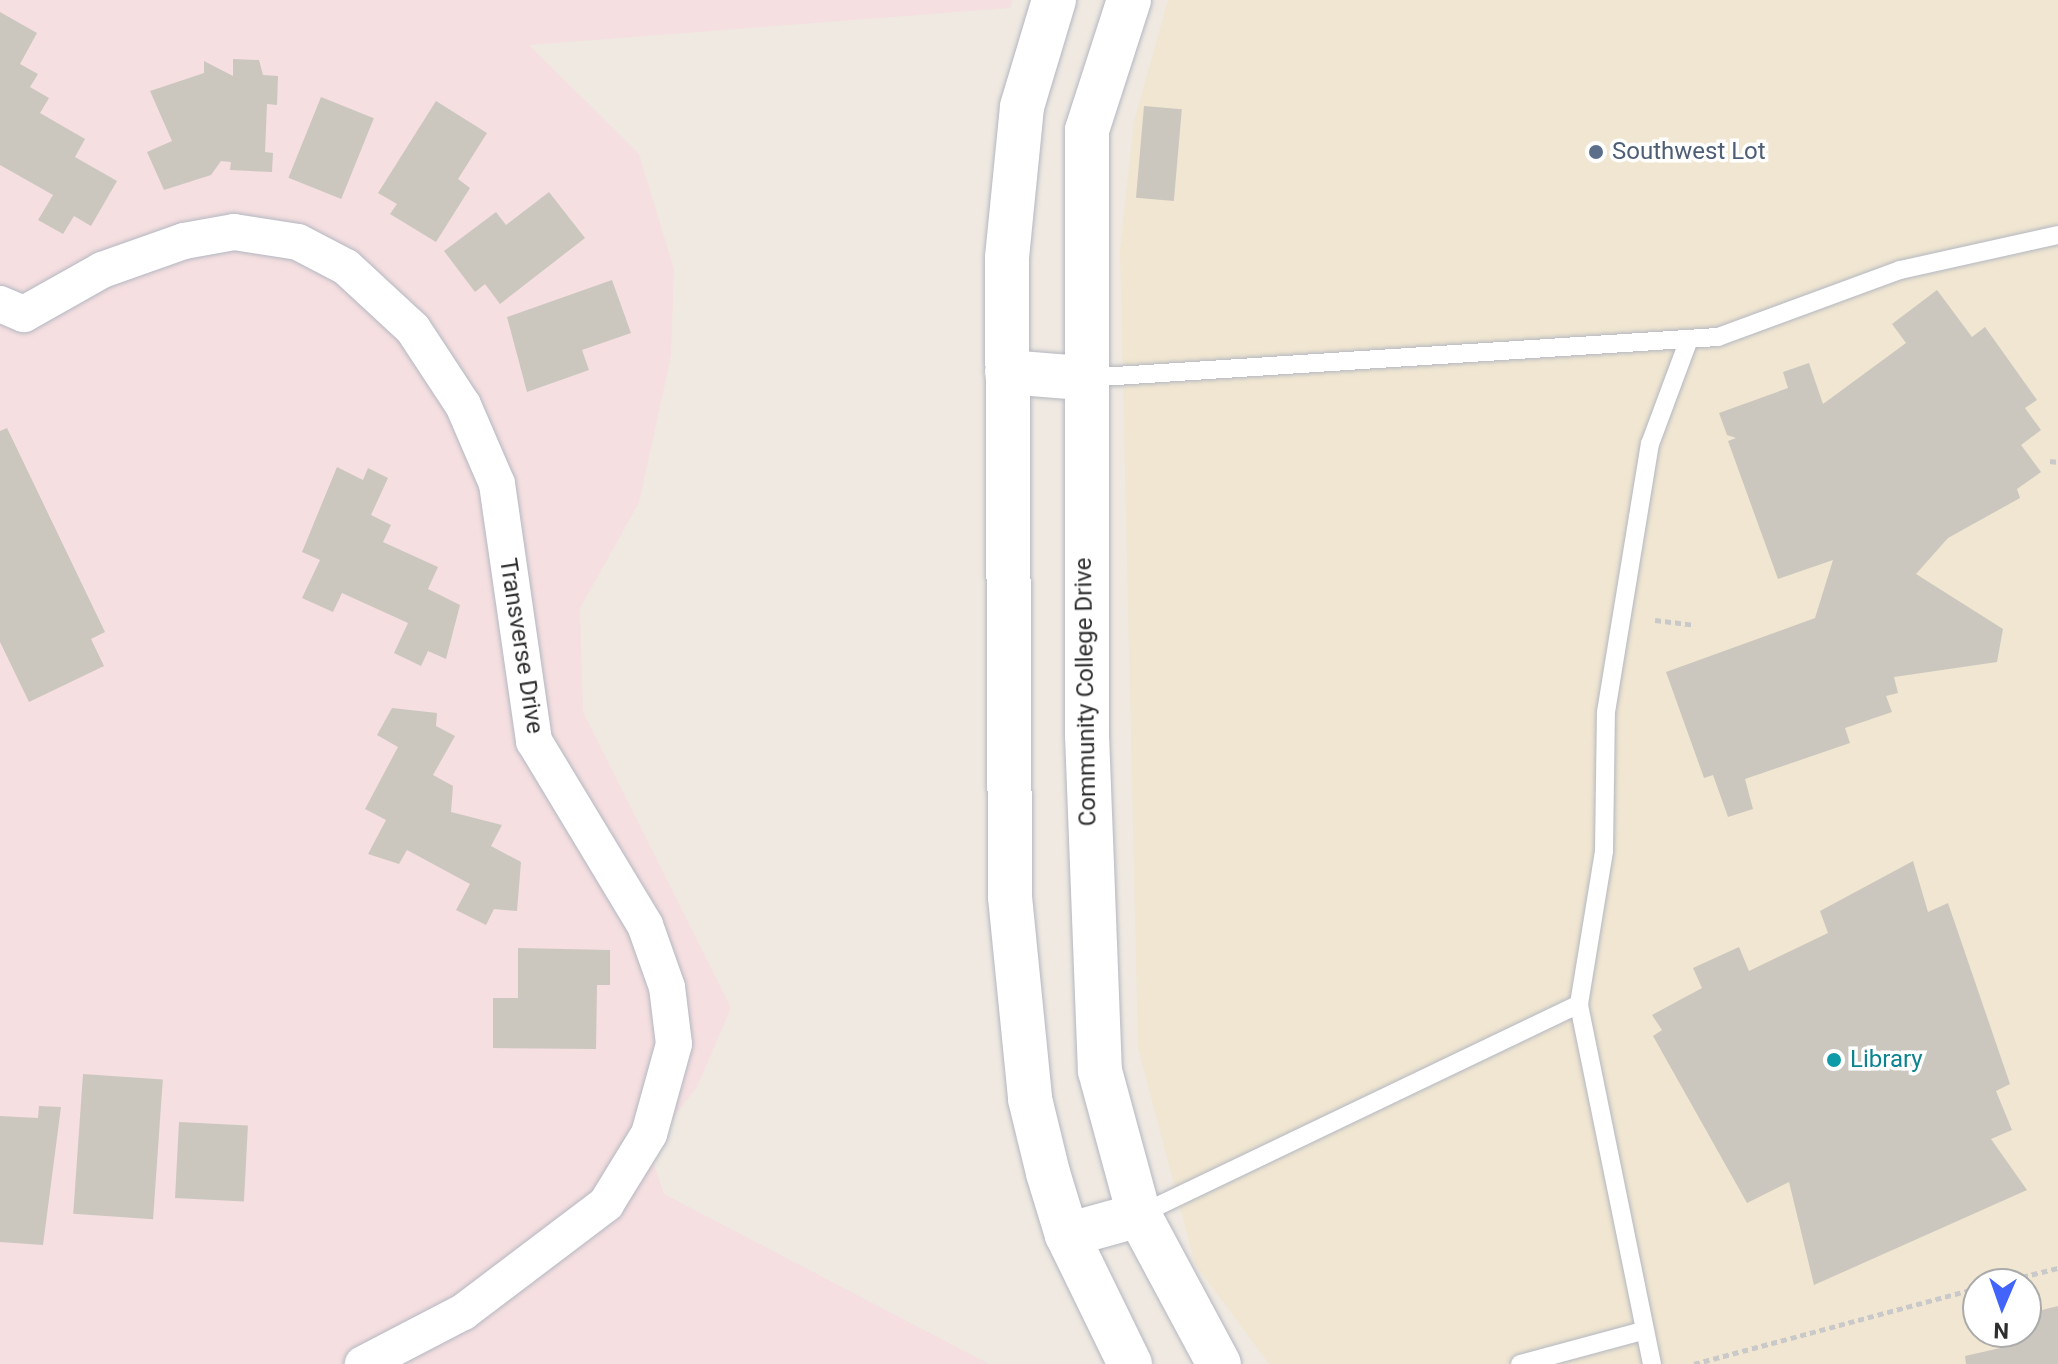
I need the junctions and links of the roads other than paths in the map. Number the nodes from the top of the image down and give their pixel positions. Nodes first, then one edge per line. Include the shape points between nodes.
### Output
1 (1054, 0) edge
2 (1129, 0) edge
3 (2058, 235) edge
4 (0, 304) edge
5 (1689, 339) junction
6 (1007, 372) junction
7 (1082, 378) junction
8 (1579, 1004) junction
9 (1139, 1215) junction
10 (1067, 1235) junction
11 (1642, 1331) junction
12 (363, 1364) edge
13 (1130, 1364) edge
14 (1219, 1364) edge
15 (1520, 1364) edge
16 (1652, 1364) edge

1 - 6 street via 1022,107 1007,258
2 - 7 street, Community College Drive via 1087,130
3 - 5 lane via 1900,270 1718,337
4 - 12 street, Transverse Drive via 24,314 102,270 184,241 234,232 298,242 346,267 413,329 463,405 497,484 534,741 645,925 667,987 672,1059 649,1134 606,1204 463,1312
5 - 7 lane
5 - 8 lane via 1650,444 1606,712 1603,865
6 - 7 street
6 - 10 street via 1010,897 1030,1099
7 - 9 street, Community College Drive via 1090,903 1100,1071
8 - 9 lane
8 - 11 lane
9 - 10 street
9 - 14 street, Community College Drive
10 - 13 street
11 - 15 lane
11 - 16 lane

